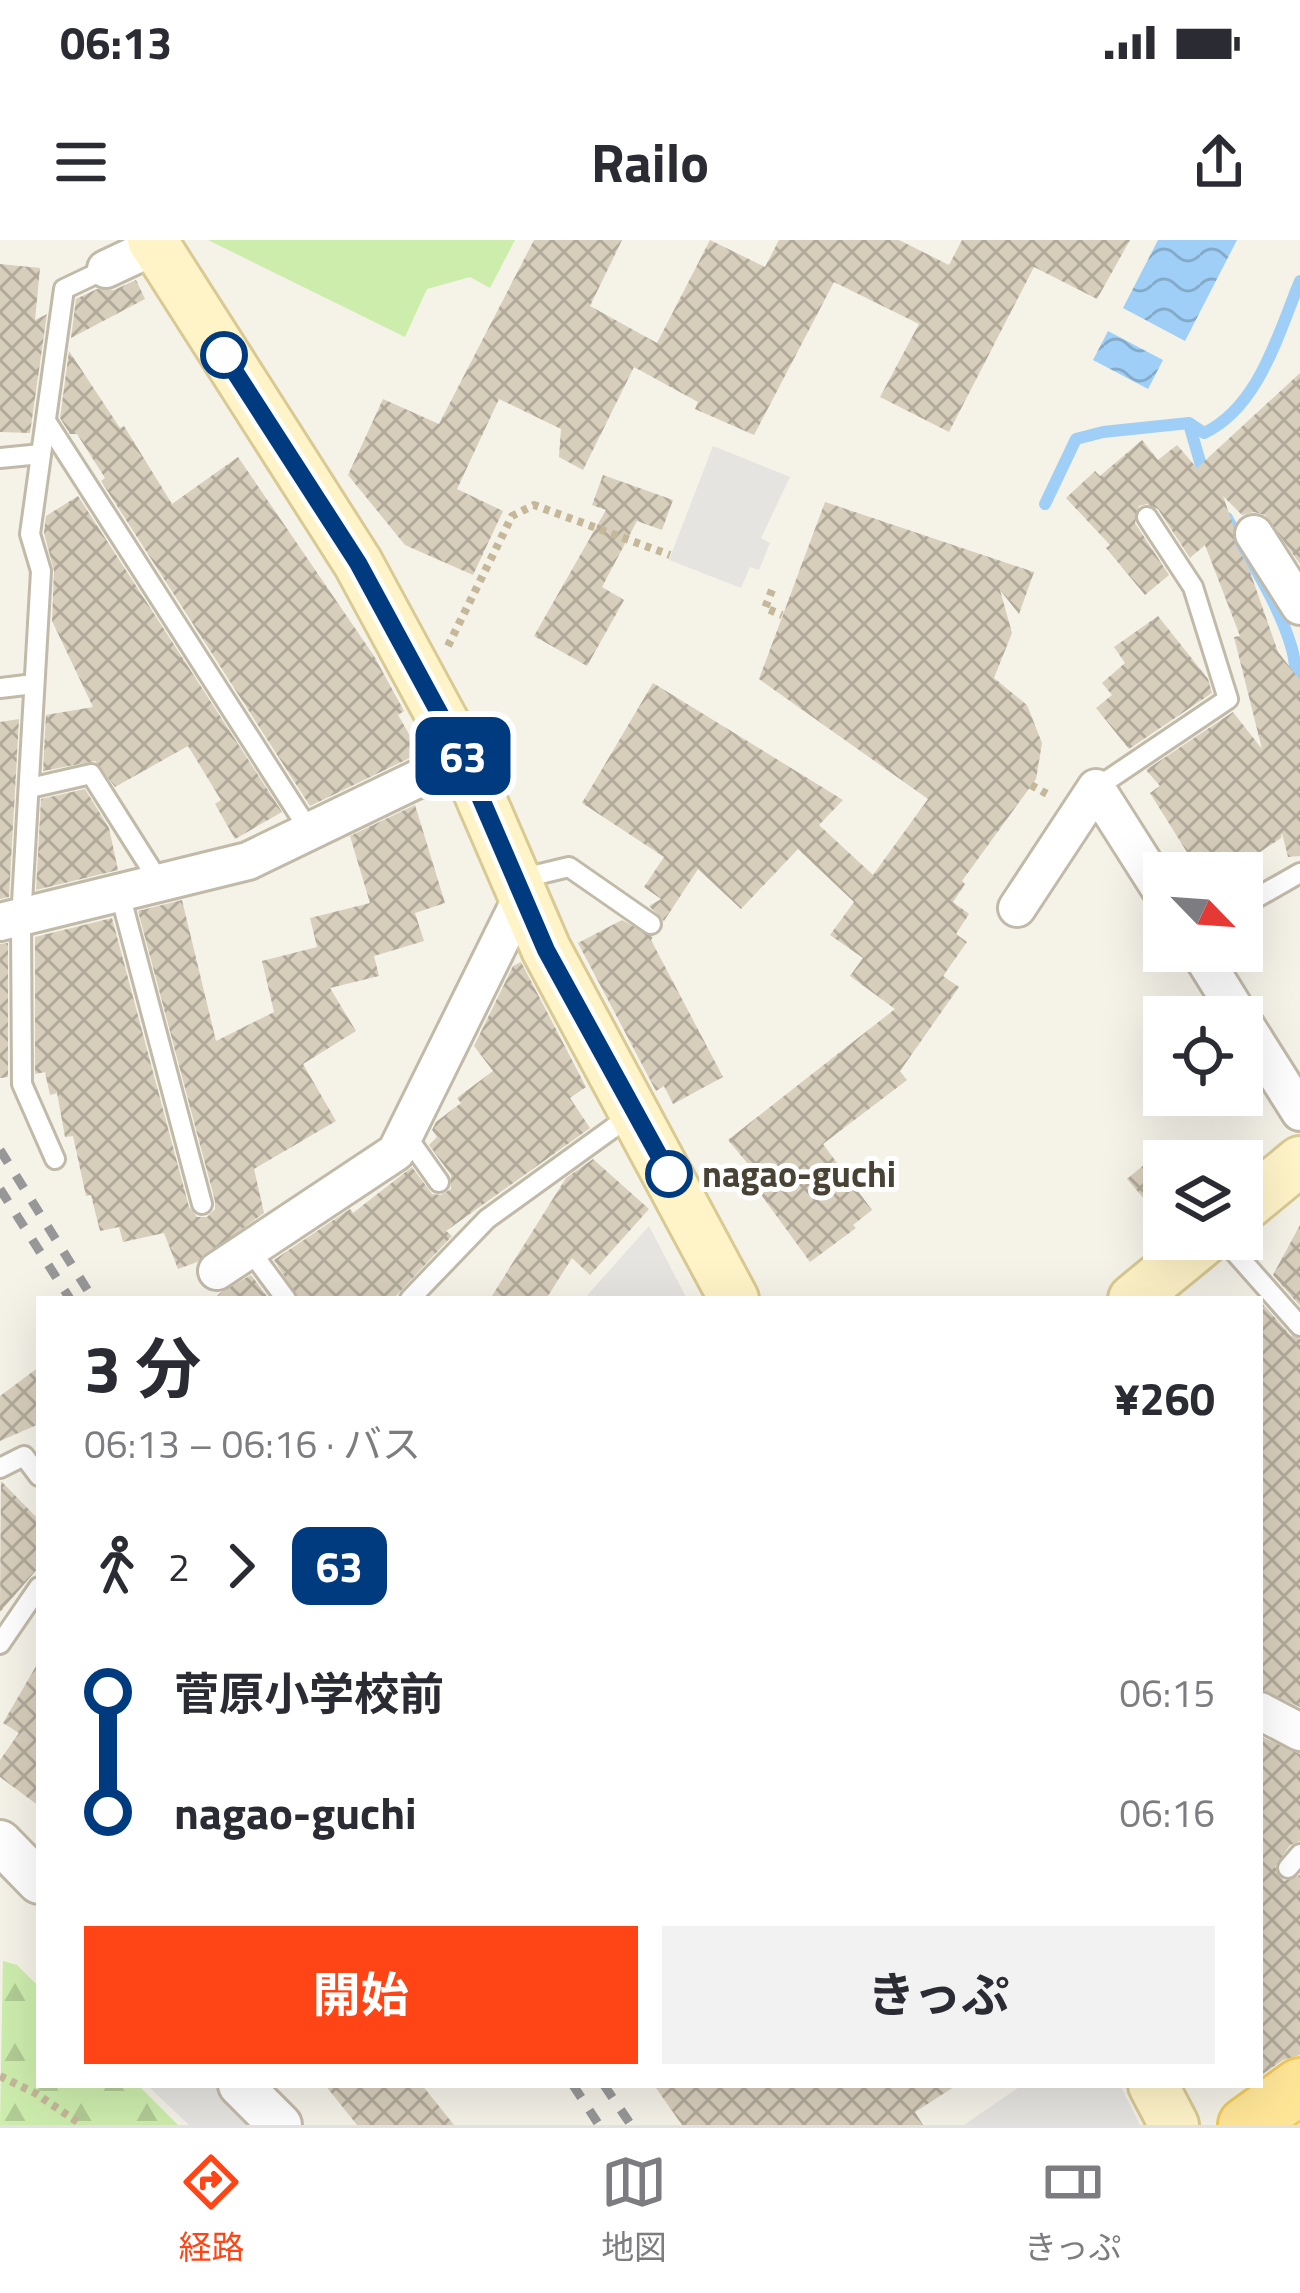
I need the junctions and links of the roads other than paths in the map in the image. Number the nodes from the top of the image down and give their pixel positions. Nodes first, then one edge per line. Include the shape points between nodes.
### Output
1 (155, 242) edge
2 (106, 269) joint
3 (46, 421) junction
4 (41, 454) junction
5 (0, 458) edge
6 (1147, 517) dead end
7 (1255, 534) dead end
8 (1300, 606) edge
9 (34, 684) junction
10 (0, 688) edge
11 (463, 757) junction
12 (30, 788) junction
13 (1096, 788) junction
14 (309, 830) junction
15 (1143, 863) edge
16 (1300, 873) edge
17 (160, 883) junction
18 (518, 888) junction
19 (120, 894) junction
20 (1263, 894) edge
21 (1016, 908) dead end
22 (10, 921) edge
23 (652, 924) dead end
24 (1263, 1053) edge
25 (635, 1112) junction
26 (1300, 1112) edge
27 (405, 1134) junction
28 (55, 1159) dead end
29 (1300, 1161) edge
30 (439, 1182) dead end
31 (1263, 1192) edge
32 (202, 1204) dead end
33 (249, 1250) junction
34 (1180, 1260) edge
35 (1242, 1260) edge
36 (217, 1270) dead end
37 (284, 1296) edge
38 (413, 1296) edge
39 (732, 1296) edge
40 (1137, 1296) edge
41 (1300, 1326) edge
42 (0, 1468) edge
43 (36, 1472) edge
44 (36, 1591) edge
45 (0, 1644) edge
46 (1263, 1713) edge
47 (1300, 1732) edge
48 (0, 1842) edge
49 (36, 1879) edge
50 (1300, 2086) edge
51 (243, 2088) edge
52 (1155, 2088) edge
53 (280, 2125) edge
54 (1174, 2125) edge
55 (1246, 2125) edge

1 - 2 street
1 - 11 main road via 358,563
2 - 3 lane via 64,289
3 - 4 lane
3 - 14 lane
4 - 5 lane
4 - 9 lane via 30,534 41,572
6 - 13 lane via 1193,587 1228,699
7 - 8 street
9 - 10 lane
9 - 12 lane
11 - 14 street
11 - 18 main road
12 - 17 lane via 91,774
12 - 22 lane
13 - 15 street
13 - 21 street
14 - 17 street via 248,860
16 - 20 lane
17 - 19 street
18 - 23 lane via 569,867
18 - 25 main road
18 - 27 street
19 - 22 street
19 - 32 lane
22 - 28 lane via 22,1084
24 - 26 street
25 - 38 lane via 487,1219
25 - 39 main road
27 - 30 lane
27 - 33 street via 396,1152
29 - 31 main road
33 - 36 street
33 - 37 lane
34 - 40 main road
35 - 41 lane
42 - 43 lane via 24,1456
44 - 45 lane
46 - 47 street
48 - 49 street
50 - 55 main road
51 - 53 street
52 - 54 main road

